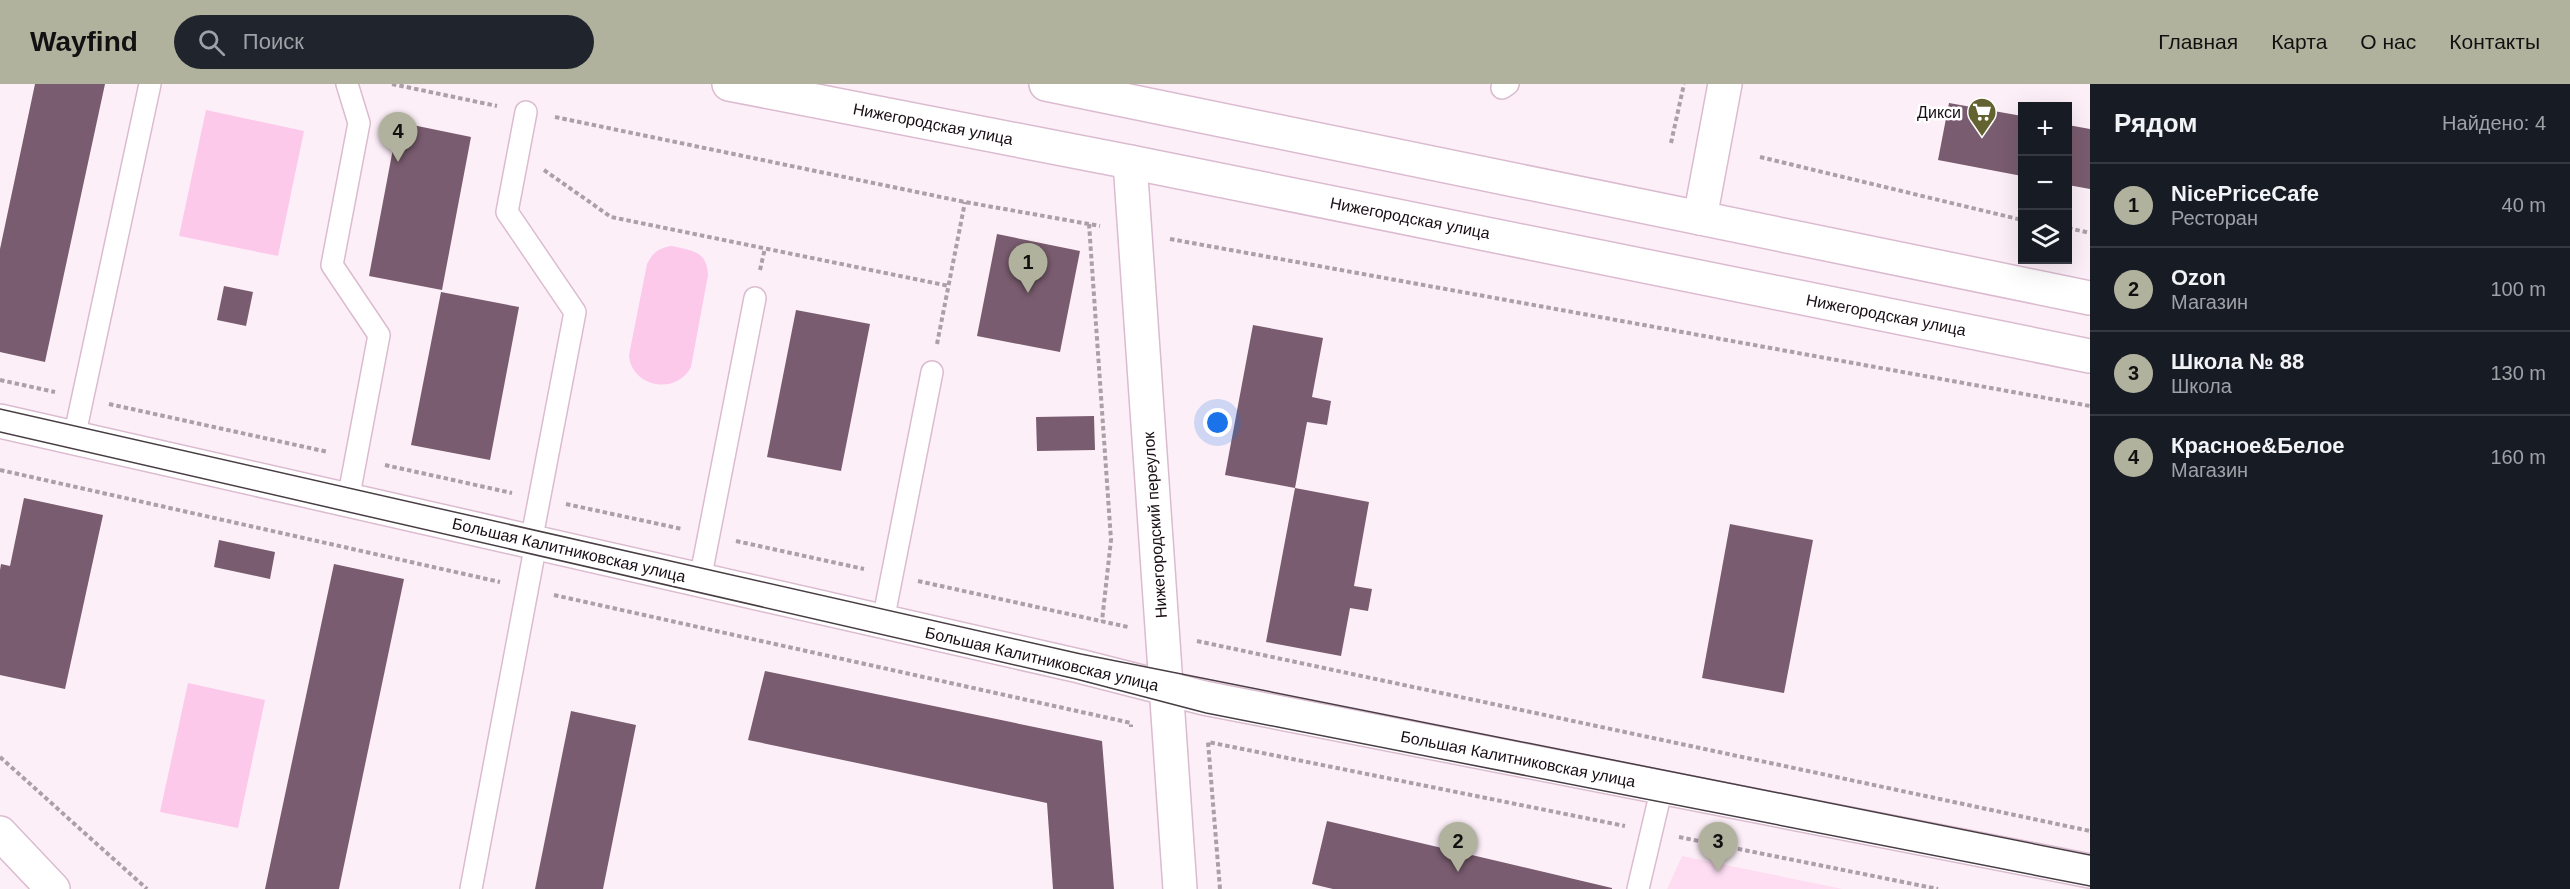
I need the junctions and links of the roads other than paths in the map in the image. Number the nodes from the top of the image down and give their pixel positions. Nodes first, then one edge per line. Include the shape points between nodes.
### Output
1 (150, 84) edge
2 (347, 84) edge
3 (729, 84) edge
4 (1046, 84) edge
5 (1725, 84) edge
6 (526, 112) road end
7 (1130, 162) junction
8 (1700, 218) junction
9 (755, 298) dead end
10 (2090, 298) edge
11 (2090, 356) edge
12 (932, 372) road end
13 (0, 421) edge
14 (74, 438) junction
15 (348, 500) junction
16 (534, 542) junction
17 (700, 580) junction
18 (883, 621) junction
19 (1166, 689) junction
20 (1662, 787) junction
21 (0, 833) edge
22 (2090, 871) edge
23 (53, 889) edge
24 (471, 889) edge
25 (1180, 889) edge
26 (1638, 889) edge

1 - 14 lane
2 - 15 lane via 359,123 332,266 379,335
3 - 7 street, Нижегородская улица
4 - 8 street
5 - 8 street
6 - 16 lane via 507,212 575,312
7 - 11 street, Нижегородская улица
7 - 19 street, Нижегородский переулок
8 - 10 street
9 - 17 lane
12 - 18 lane
13 - 14 street, Большая Калитниковская улица
14 - 15 street, Большая Калитниковская улица
15 - 16 street, Большая Калитниковская улица
16 - 17 street, Большая Калитниковская улица
16 - 24 lane
17 - 18 street, Большая Калитниковская улица
18 - 19 street, Большая Калитниковская улица
19 - 20 street, Большая Калитниковская улица
19 - 25 street, Нижегородский переулок
20 - 22 street, Большая Калитниковская улица
20 - 26 lane
21 - 23 street

